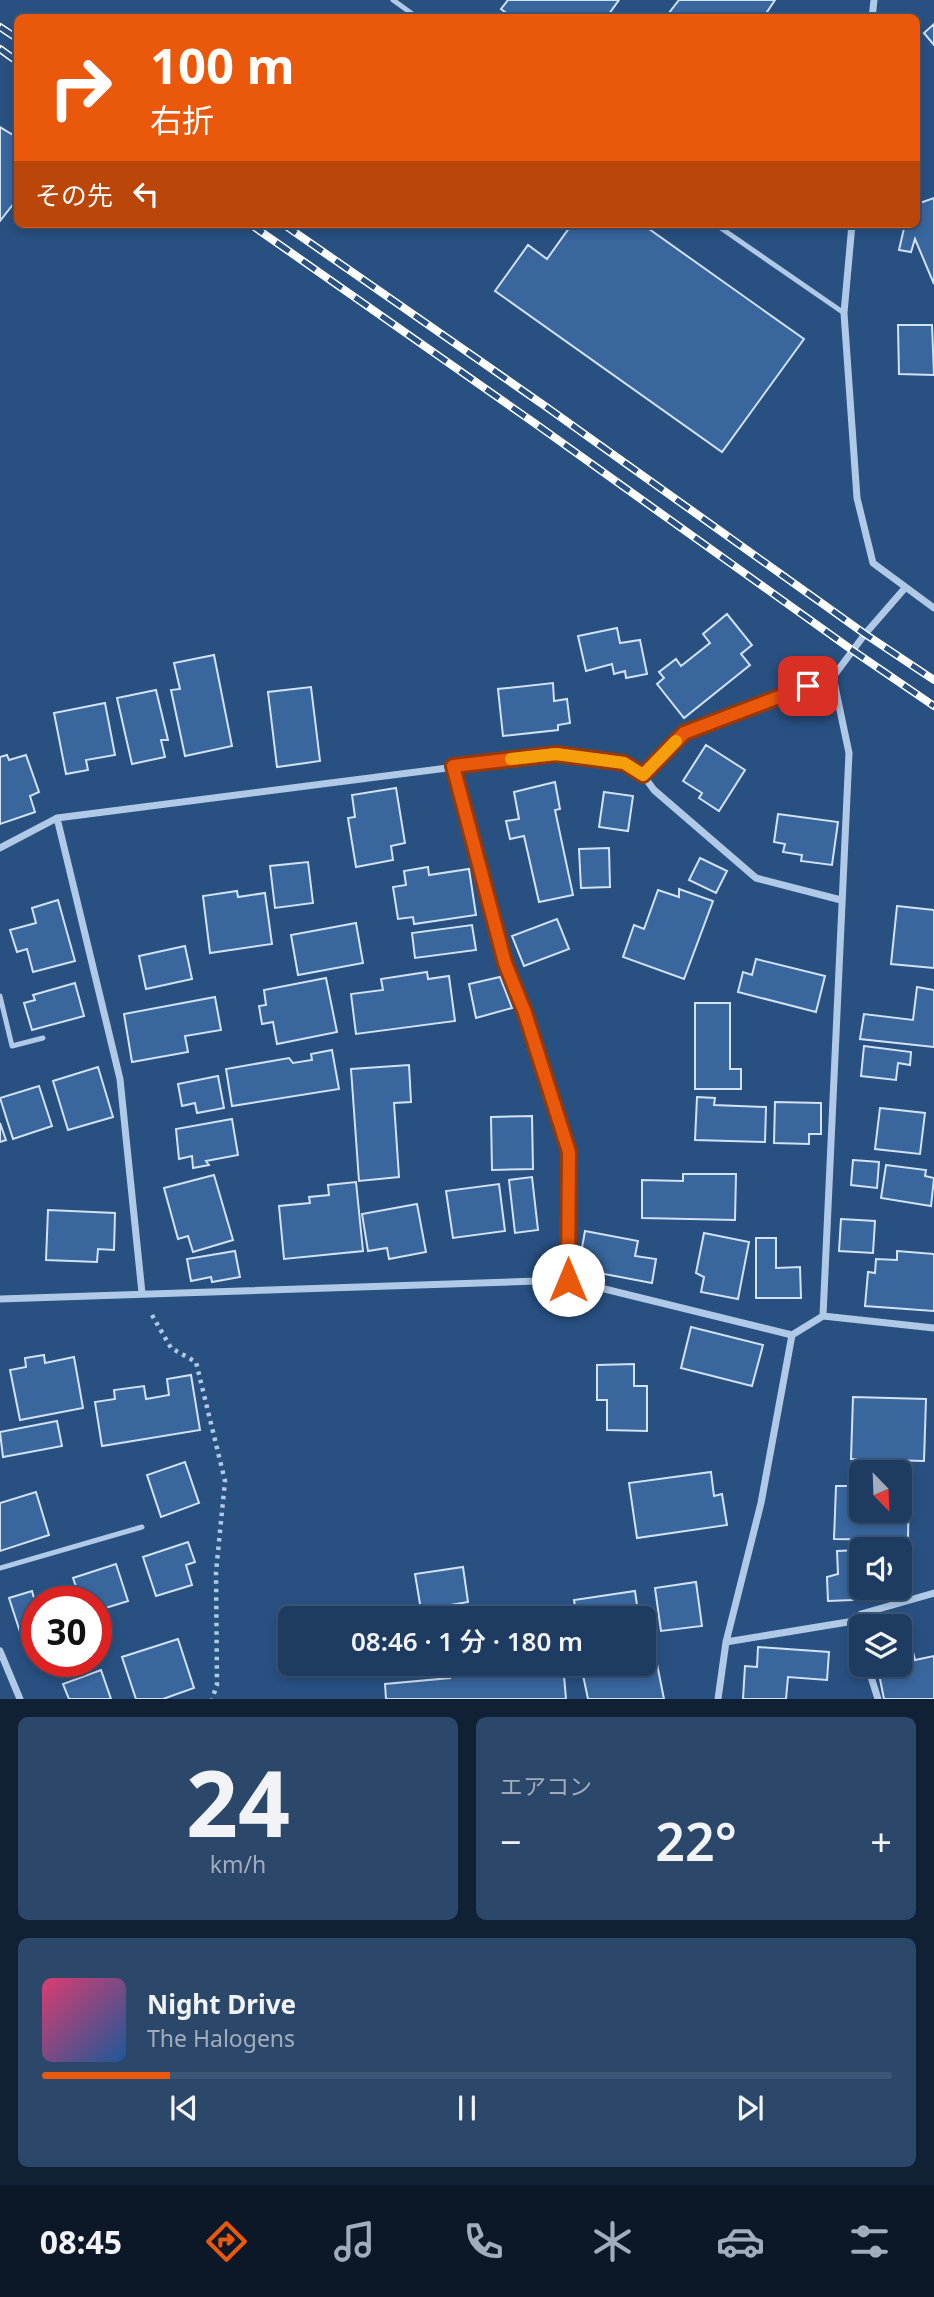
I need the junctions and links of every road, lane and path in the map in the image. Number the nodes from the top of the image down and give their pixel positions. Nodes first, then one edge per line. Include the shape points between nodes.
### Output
1 (393, 0) edge
2 (412, 14) edge
3 (721, 228) edge
4 (852, 228) edge
5 (844, 313) junction
6 (905, 588) junction
7 (934, 608) edge
8 (833, 677) junction
9 (453, 766) junction
10 (643, 775) junction
11 (57, 818) junction
12 (0, 848) edge
13 (841, 900) junction
14 (0, 996) edge
15 (43, 1038) dead end
16 (568, 1280) junction
17 (142, 1293) junction
18 (0, 1299) edge
19 (823, 1316) junction
20 (934, 1328) edge
21 (792, 1335) junction
22 (142, 1527) dead end
23 (0, 1568) edge
24 (934, 1592) edge
25 (864, 1614) edge
26 (849, 1622) edge
27 (726, 1642) junction
28 (0, 1651) edge
29 (871, 1677) edge
30 (20, 1699) edge
31 (212, 1699) edge
32 (718, 1699) edge
33 (878, 1699) edge

1 - 2 lane
3 - 5 lane
4 - 5 street
5 - 6 street via 856,498 873,563
6 - 7 street
6 - 8 street
8 - 10 street via 684,733
8 - 13 street via 849,753
9 - 10 street via 556,754 624,763
9 - 11 street
9 - 16 street via 505,963 569,1152
10 - 13 street via 654,790 756,878
11 - 12 street
11 - 17 street via 120,1079
13 - 19 street
14 - 15 lane via 12,1046
16 - 17 street
16 - 21 street
17 - 18 street
17 - 31 path via 171,1348 197,1363 225,1481 216,1572 217,1685
19 - 20 street
19 - 21 street
21 - 27 street via 761,1503
22 - 23 lane
24 - 25 street
26 - 27 street
27 - 32 street
28 - 30 street
29 - 33 street

